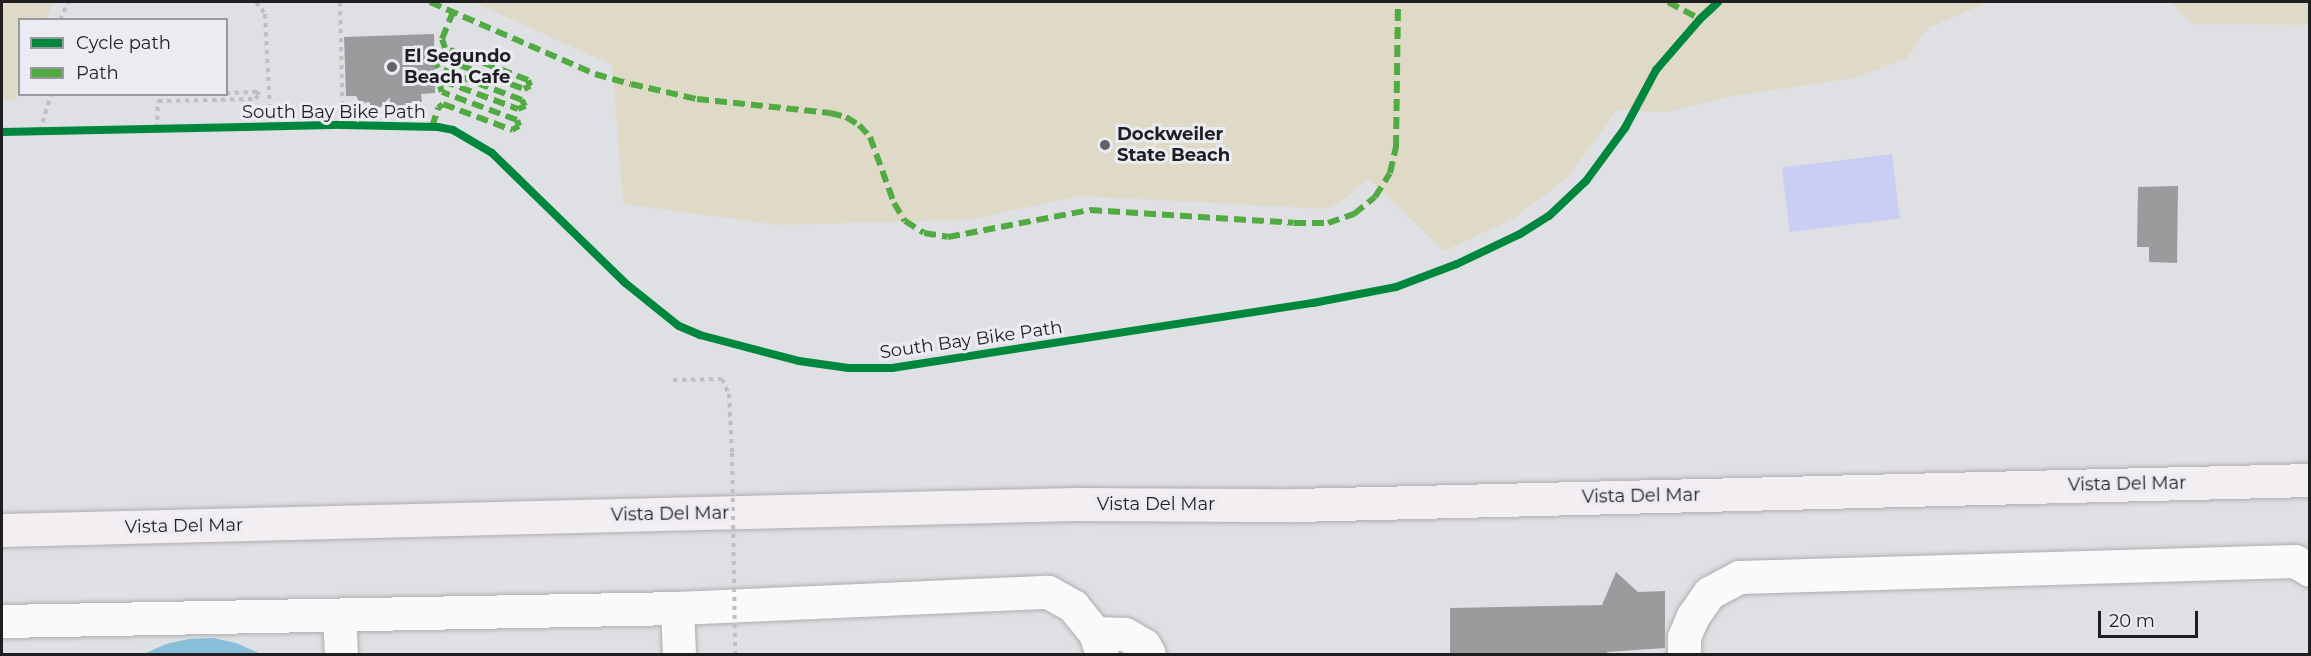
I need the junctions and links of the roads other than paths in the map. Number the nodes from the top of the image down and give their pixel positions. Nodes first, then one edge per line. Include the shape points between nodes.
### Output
1 (2310, 480) edge
2 (2, 530) edge
3 (2310, 570) edge
4 (677, 608) junction
5 (339, 616) junction
6 (2, 621) edge
7 (1098, 644) edge
8 (340, 654) edge
9 (679, 654) edge
10 (1149, 654) edge
11 (1684, 654) edge

1 - 2 main road, Vista Del Mar via 1309,505 1074,504
3 - 11 lane via 2295,561 1739,577 1709,593 1684,637
4 - 5 lane
4 - 7 lane via 1048,592 1073,606
4 - 9 lane
5 - 6 lane
5 - 8 lane
7 - 10 lane via 1125,634 1144,645

